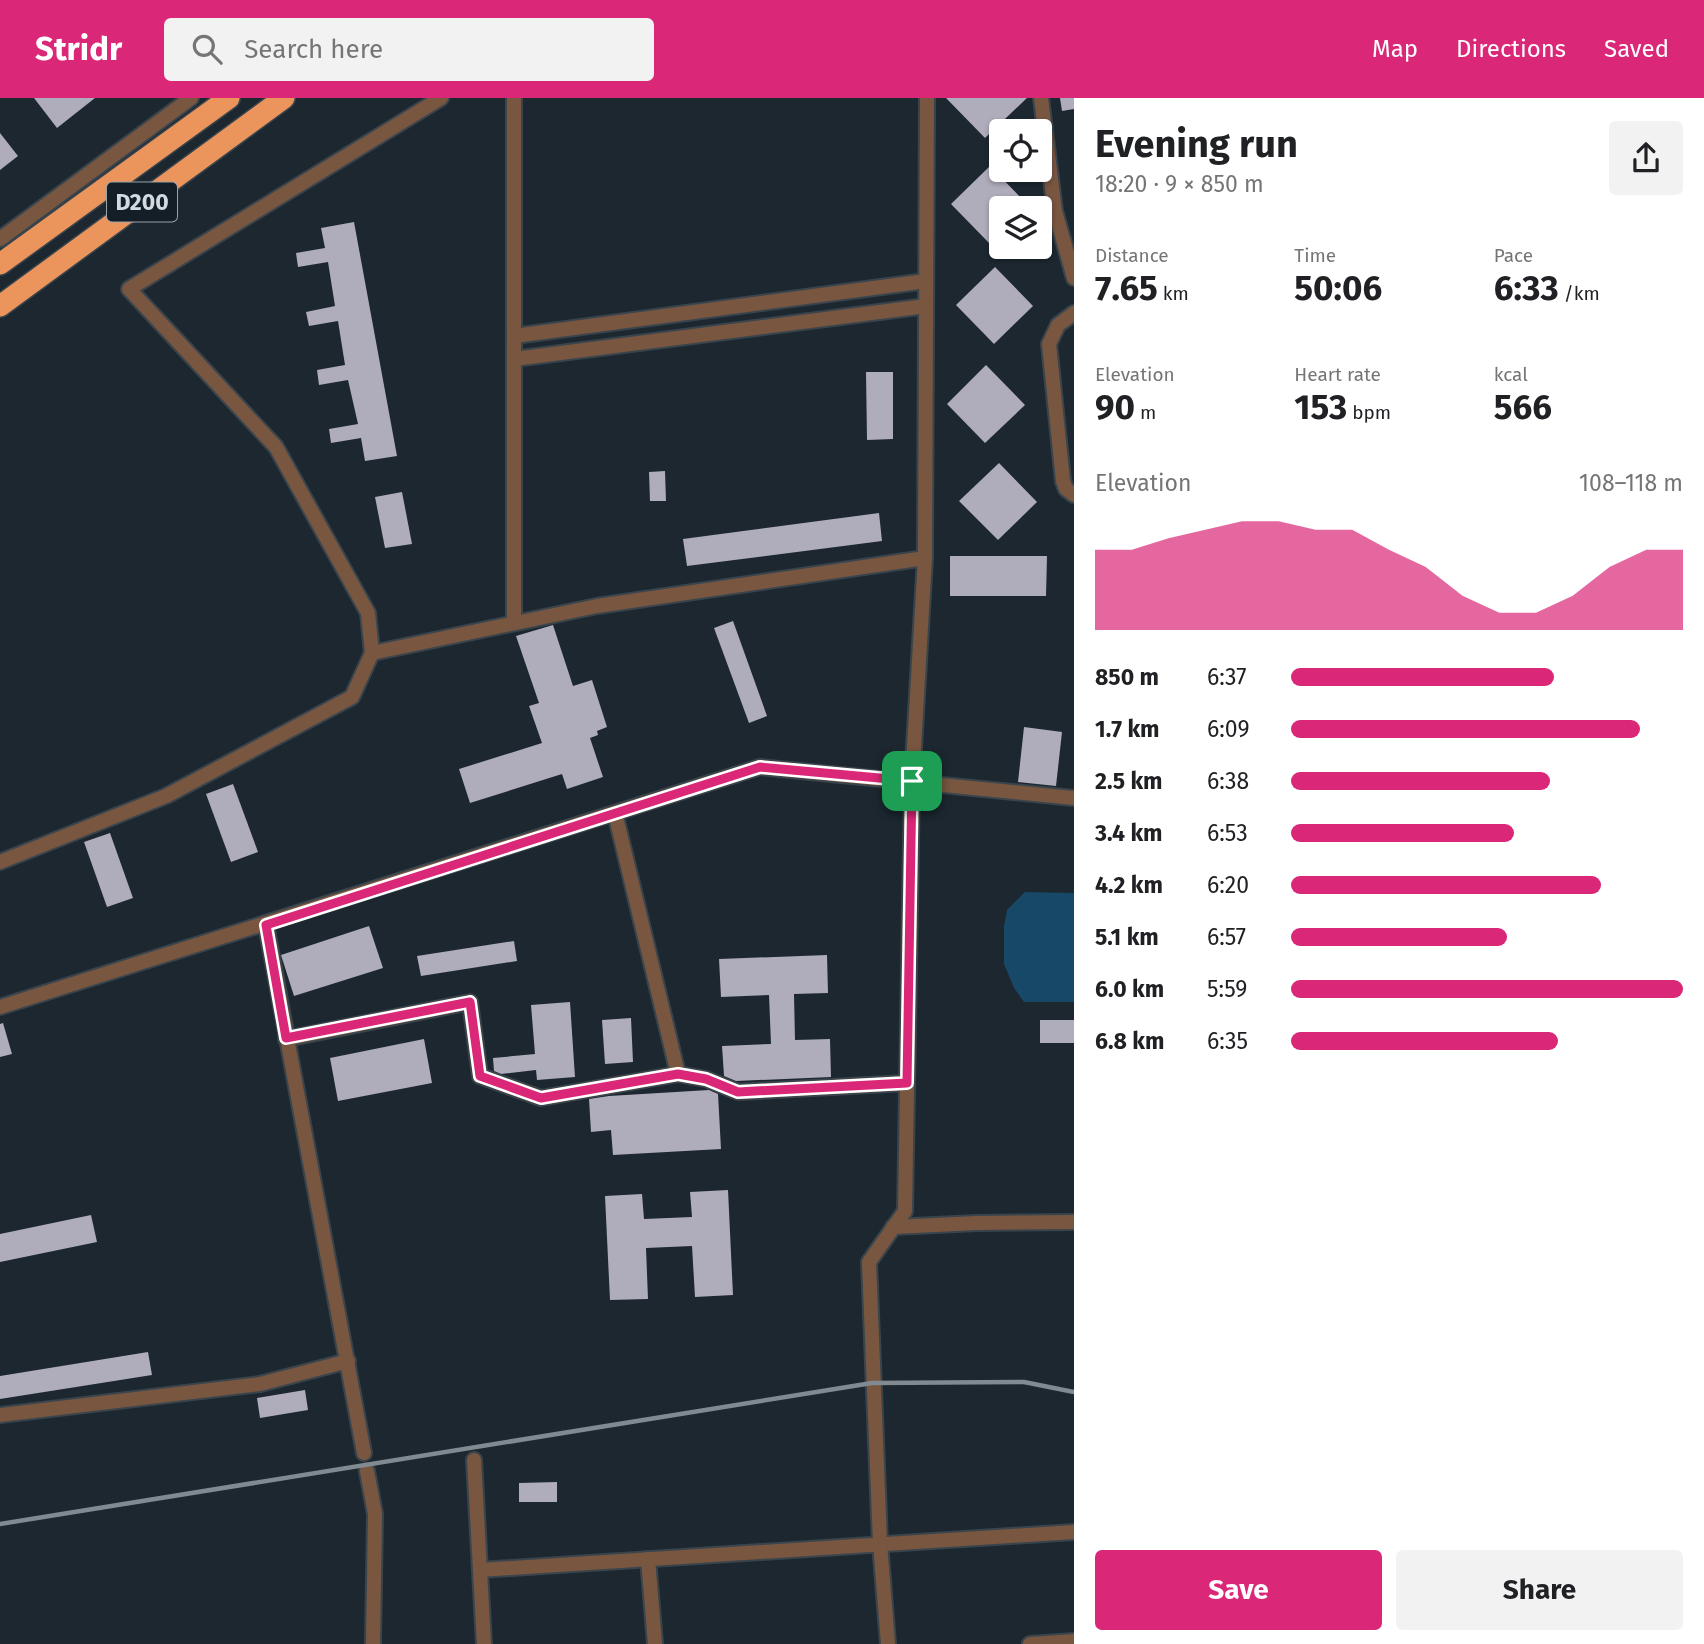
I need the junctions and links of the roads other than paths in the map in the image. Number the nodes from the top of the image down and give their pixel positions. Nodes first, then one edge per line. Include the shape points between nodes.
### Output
1 (191, 98) edge
2 (229, 98) edge
3 (284, 98) edge
4 (441, 98) edge
5 (514, 98) edge
6 (927, 98) edge
7 (1041, 98) edge
8 (0, 239) edge
9 (0, 264) edge
10 (1074, 278) edge
11 (926, 281) junction
12 (0, 306) edge
13 (926, 306) junction
14 (1074, 313) edge
15 (514, 336) junction
16 (514, 359) junction
17 (1074, 495) edge
18 (925, 558) junction
19 (514, 623) junction
20 (372, 653) junction
21 (912, 781) junction
22 (1074, 798) edge
23 (615, 813) junction
24 (0, 862) edge
25 (266, 925) junction
26 (0, 1007) edge
27 (286, 1038) junction
28 (678, 1074) junction
29 (907, 1083) junction
30 (1074, 1222) edge
31 (893, 1227) junction
32 (348, 1361) junction
33 (0, 1415) edge
34 (364, 1452) dead end
35 (474, 1460) dead end
36 (367, 1471) dead end
37 (1074, 1532) edge
38 (880, 1543) junction
39 (648, 1559) junction
40 (480, 1570) junction
41 (1074, 1641) edge
42 (373, 1644) edge
43 (484, 1644) edge
44 (655, 1644) edge
45 (888, 1644) edge
46 (1030, 1644) edge

1 - 8 street
2 - 9 highway, D200
3 - 12 highway, D200
4 - 20 street via 129,289 276,447 368,613
5 - 15 street
6 - 11 street
7 - 10 street via 1055,211
11 - 13 street
11 - 15 street
13 - 16 street
13 - 18 street
14 - 17 street via 1058,325 1049,344 1063,481
15 - 16 street
16 - 19 street
18 - 19 street via 597,606
18 - 21 street
19 - 20 street
20 - 24 street via 352,697 166,796
21 - 22 street
21 - 23 street via 760,767
21 - 29 street
23 - 25 street
23 - 28 street
25 - 26 street
25 - 27 street
27 - 28 street via 470,1002 480,1076 541,1098
27 - 32 street
28 - 29 street via 738,1092
29 - 31 street via 905,1211
30 - 31 street
31 - 38 street via 869,1262
32 - 33 street via 260,1384
32 - 34 street
35 - 40 street
36 - 42 street via 375,1514
37 - 38 street
38 - 39 street
38 - 45 street
39 - 40 street
39 - 44 street
40 - 43 street
41 - 46 street

